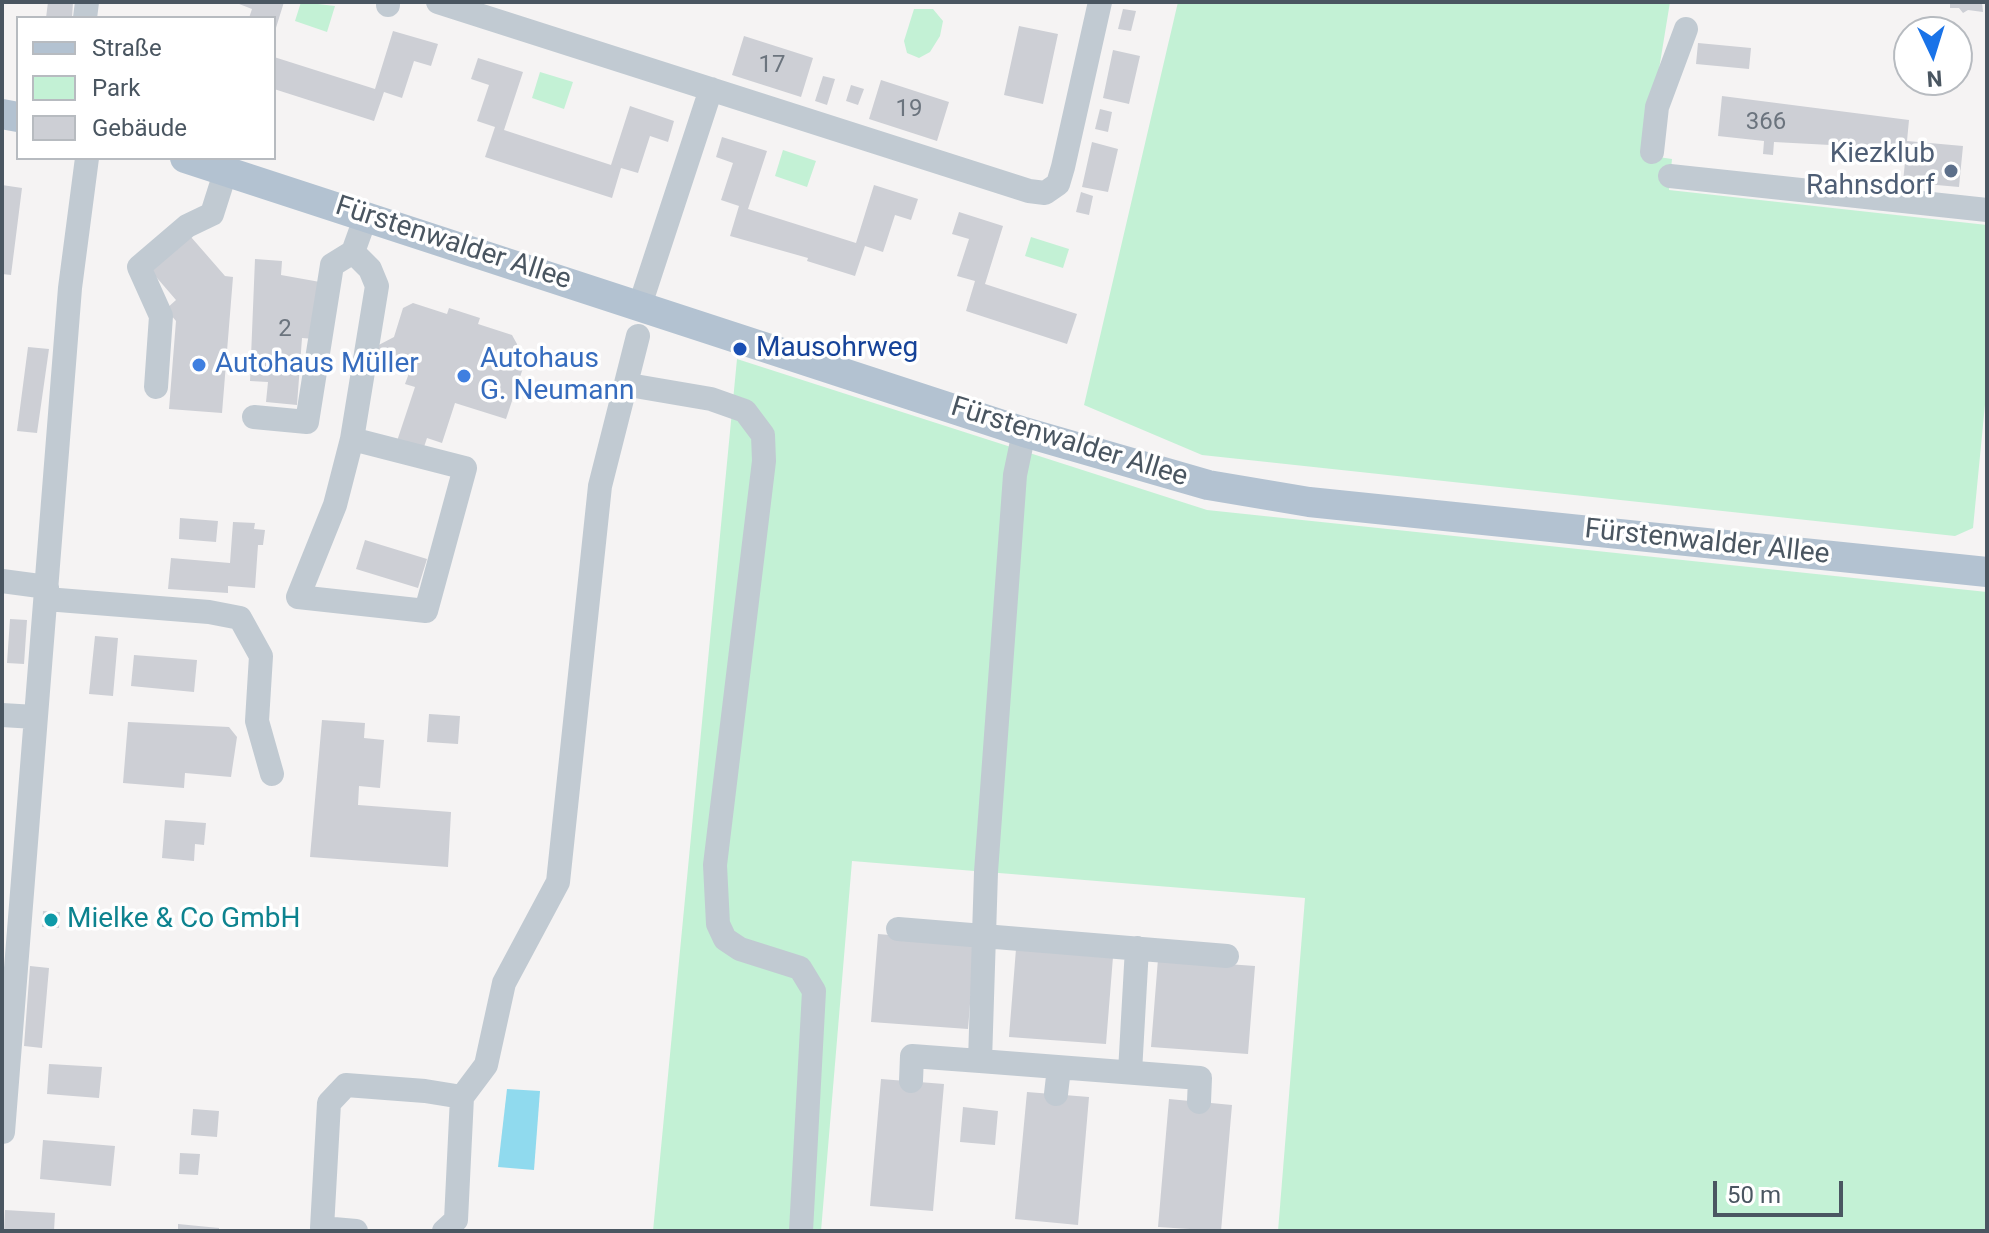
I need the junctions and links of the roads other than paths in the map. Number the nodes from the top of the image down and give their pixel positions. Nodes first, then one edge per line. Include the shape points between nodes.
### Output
1 (438, 2) edge
2 (1100, 2) edge
3 (1686, 29) dead end
4 (711, 89) junction
5 (1652, 152) dead end
6 (87, 160) edge
7 (192, 160) edge
8 (226, 170) junction
9 (1670, 176) dead end
10 (1987, 210) edge
11 (366, 216) junction
12 (353, 252) junction
13 (640, 305) junction
14 (638, 336) dead end
15 (629, 385) junction
16 (156, 387) dead end
17 (254, 417) dead end
18 (1024, 432) junction
19 (352, 439) junction
20 (1987, 572) edge
21 (2, 581) edge
22 (46, 593) junction
23 (2, 715) edge
24 (35, 717) junction
25 (272, 774) dead end
26 (898, 929) dead end
27 (984, 934) junction
28 (9, 948) edge
29 (1137, 948) junction
30 (1227, 956) dead end
31 (980, 1061) junction
32 (1059, 1068) junction
33 (1130, 1072) junction
34 (911, 1081) dead end
35 (1056, 1094) dead end
36 (462, 1097) junction
37 (1199, 1102) dead end
38 (3, 1132) edge
39 (446, 1230) edge
40 (356, 1231) edge
41 (801, 1231) edge

1 - 4 street
2 - 4 street via 1058,184 1032,198 789,124
3 - 5 street via 1657,107
4 - 13 street
6 - 22 street via 70,288
7 - 8 main road, Fürstenwalder Allee
8 - 11 main road, Fürstenwalder Allee
8 - 16 street via 212,214 187,226 139,267 161,316
9 - 10 street
11 - 12 street
11 - 13 main road, Fürstenwalder Allee
12 - 17 street via 332,265 307,422
12 - 19 street via 370,269 377,286
13 - 18 main road, Fürstenwalder Allee
14 - 15 street
15 - 36 street via 600,486 558,882 504,983 486,1065
15 - 41 street via 711,399 745,411 763,435 715,865 718,924 725,939 800,968 814,991
18 - 20 main road, Fürstenwalder Allee via 1134,466 1259,495
18 - 27 street via 1015,475
19 - 19 street via 465,468 426,611 298,597 335,505
21 - 22 street
22 - 24 street
22 - 25 street via 240,618 261,656 257,721
23 - 24 street
24 - 28 street
26 - 27 street
27 - 29 street
27 - 31 street
28 - 38 street
29 - 30 street
29 - 33 street
31 - 32 street
31 - 34 street via 912,1056
32 - 33 street
32 - 35 street
33 - 37 street via 1200,1078
36 - 39 street via 456,1220
36 - 40 street via 346,1085 329,1103 322,1228

